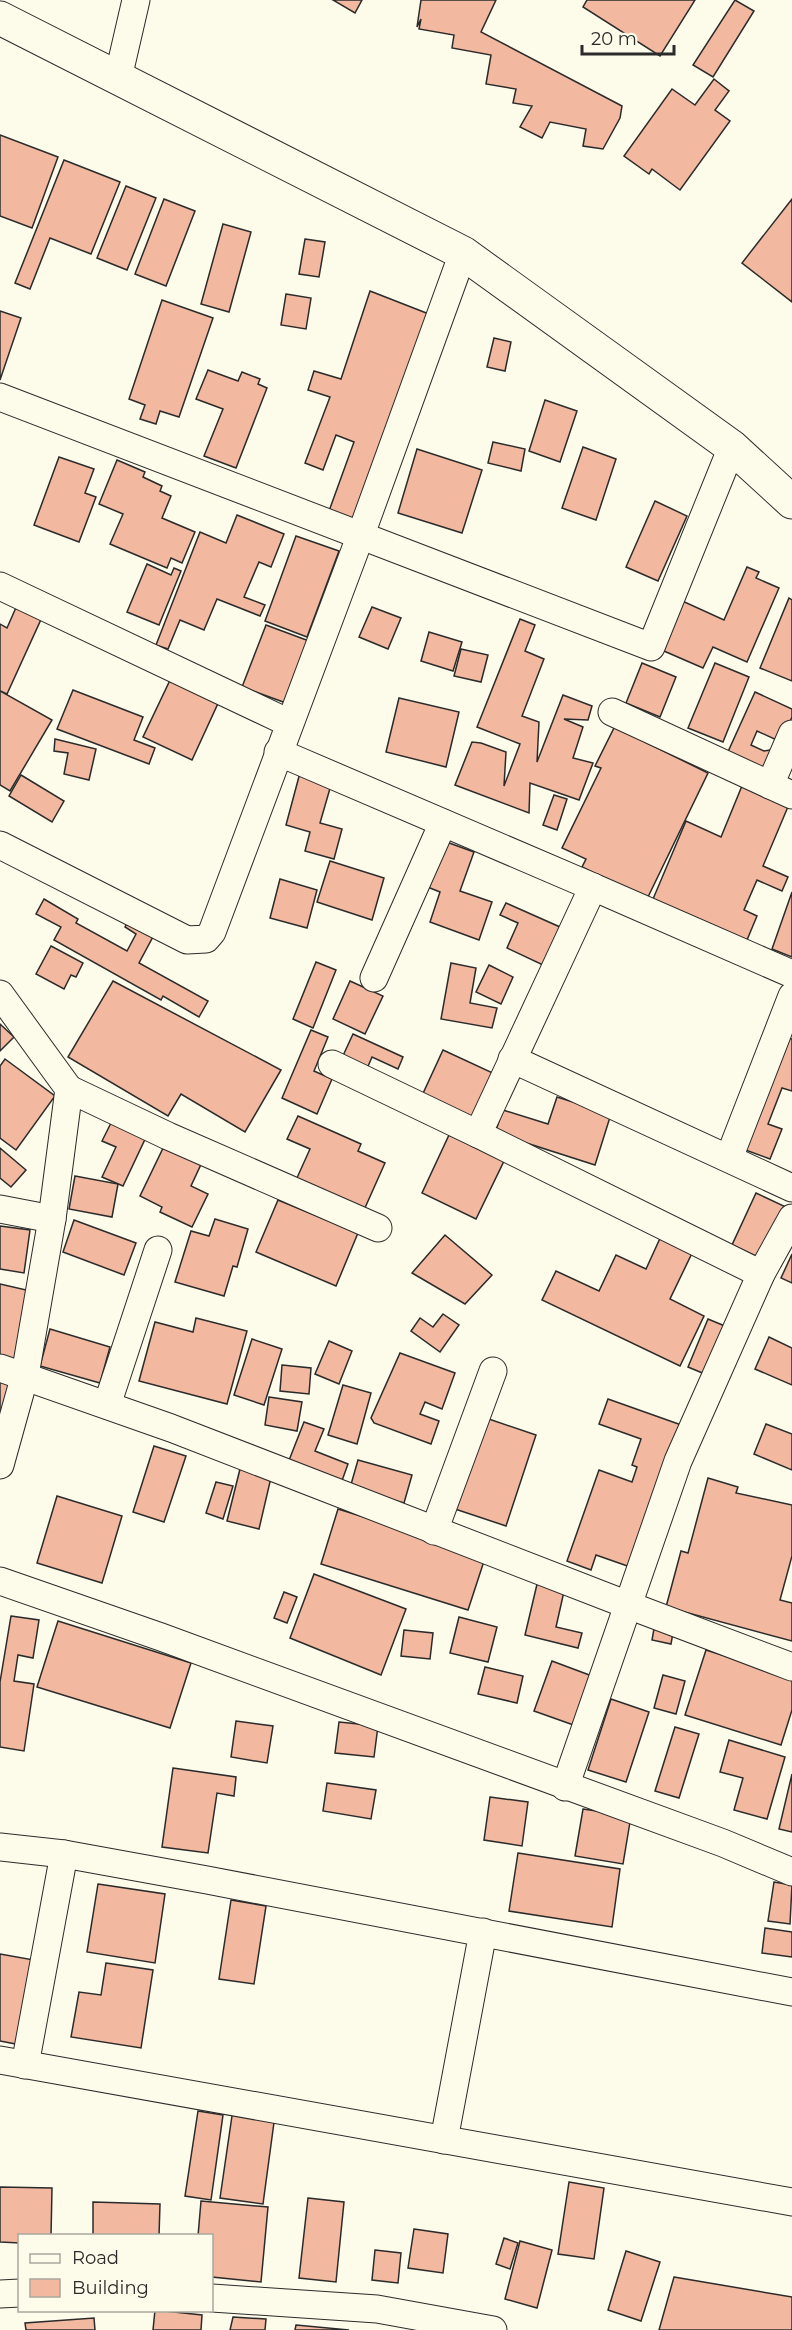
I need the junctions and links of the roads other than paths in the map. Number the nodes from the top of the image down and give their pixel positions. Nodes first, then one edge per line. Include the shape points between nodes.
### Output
1 (136, 0) edge
2 (0, 18) edge
3 (118, 78) junction
4 (463, 253) junction
5 (0, 397) edge
6 (732, 447) junction
7 (792, 502) edge
8 (360, 537) junction
9 (0, 586) edge
10 (612, 712) dead end
11 (289, 723) junction
12 (792, 734) edge
13 (278, 752) junction
14 (781, 790) edge
15 (444, 823) junction
16 (0, 846) edge
17 (592, 887) junction
18 (792, 974) edge
19 (374, 978) dead end
20 (0, 994) edge
21 (792, 996) edge
22 (512, 1059) junction
23 (332, 1064) dead end
24 (69, 1089) junction
25 (478, 1134) junction
26 (729, 1158) junction
27 (792, 1188) edge
28 (0, 1209) edge
29 (792, 1218) edge
30 (52, 1220) junction
31 (378, 1228) dead end
32 (158, 1250) dead end
33 (761, 1275) junction
34 (493, 1371) dead end
35 (13, 1372) edge
36 (107, 1405) junction
37 (0, 1465) edge
38 (434, 1531) junction
39 (2, 1586) edge
40 (628, 1605) junction
41 (792, 1667) edge
42 (565, 1787) junction
43 (0, 1847) edge
44 (64, 1854) junction
45 (792, 1872) edge
46 (483, 1932) junction
47 (792, 1992) edge
48 (12, 2062) edge
49 (444, 2140) junction
50 (792, 2202) edge
51 (0, 2294) edge
52 (18, 2294) edge
53 (213, 2298) edge
54 (493, 2330) edge

1 - 3 street
2 - 3 main road
3 - 4 main road
4 - 6 main road
4 - 8 street
5 - 8 street
6 - 7 main road
6 - 8 street via 651,647
8 - 11 street
9 - 11 street
10 - 14 street
11 - 13 street
12 - 14 street
13 - 15 street
13 - 16 street via 212,932 206,939 187,940
15 - 17 street
15 - 19 street
17 - 18 street
17 - 22 street
20 - 24 street
21 - 26 street
22 - 25 street
22 - 26 street
23 - 25 street
24 - 30 street
24 - 31 street
25 - 33 street
26 - 27 street
28 - 30 street
29 - 33 street
30 - 35 street
32 - 36 street
33 - 40 street via 678,1461
34 - 38 street
35 - 36 street
35 - 37 street
36 - 38 street
38 - 40 street
39 - 42 street via 161,1637
40 - 41 street
40 - 42 street
42 - 45 street
43 - 44 street
44 - 46 street
44 - 48 street
46 - 47 street
46 - 49 street
48 - 49 street
49 - 50 street
51 - 52 street
53 - 54 street via 377,2309

